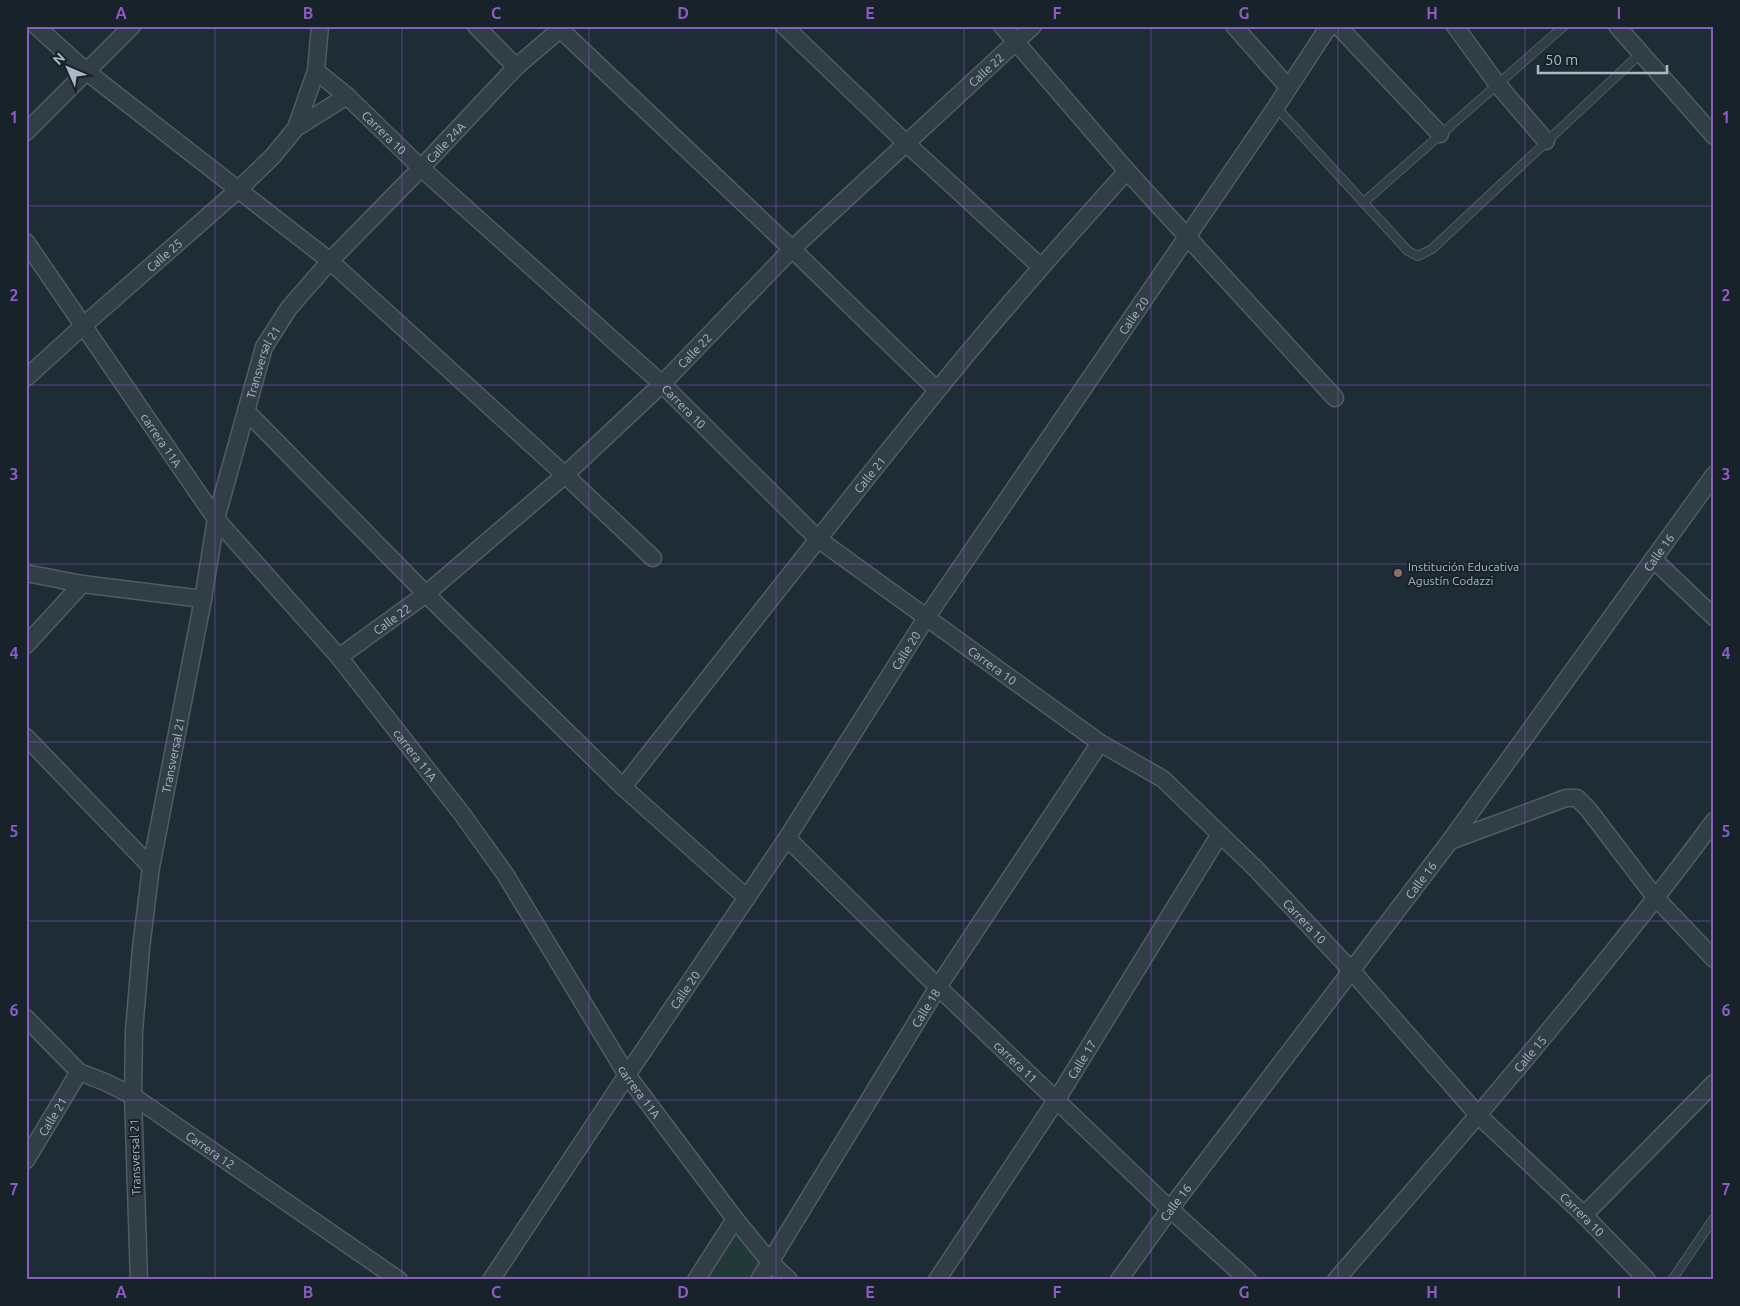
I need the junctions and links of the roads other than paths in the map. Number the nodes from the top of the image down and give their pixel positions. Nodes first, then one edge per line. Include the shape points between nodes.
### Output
1 (36, 26) edge
2 (132, 26) edge
3 (320, 26) edge
4 (476, 26) edge
5 (784, 26) edge
6 (1002, 26) edge
7 (1033, 26) edge
8 (1234, 26) edge
9 (1329, 26) edge
10 (1338, 26) edge
11 (1455, 26) edge
12 (1564, 26) edge
13 (1616, 26) edge
14 (562, 28) edge
15 (1016, 42) junction
16 (1640, 54) junction
17 (516, 67) junction
18 (316, 71) junction
19 (87, 72) junction
20 (1498, 85) junction
21 (1288, 87) junction
22 (347, 96) junction
23 (1276, 108) junction
24 (296, 128) junction
25 (26, 132) edge
26 (1440, 134) junction
27 (1714, 136) edge
28 (1546, 141) junction
29 (906, 143) junction
30 (421, 168) junction
31 (1127, 171) junction
32 (239, 190) junction
33 (1364, 202) junction
34 (1186, 236) junction
35 (26, 242) edge
36 (792, 249) junction
37 (330, 261) junction
38 (1041, 267) junction
39 (84, 325) junction
40 (26, 378) edge
41 (662, 384) junction
42 (937, 390) junction
43 (1335, 398) dead end
44 (247, 412) junction
45 (1714, 474) edge
46 (565, 475) junction
47 (216, 519) junction
48 (818, 538) junction
49 (653, 558) dead end
50 (1653, 559) junction
51 (26, 573) edge
52 (82, 584) junction
53 (426, 594) junction
54 (203, 599) junction
55 (1714, 617) edge
56 (926, 618) junction
57 (26, 645) edge
58 (339, 657) junction
59 (26, 737) edge
60 (1100, 742) junction
61 (624, 787) junction
62 (1714, 821) edge
63 (1220, 834) junction
64 (787, 838) junction
65 (1450, 841) junction
66 (152, 867) junction
67 (747, 898) junction
68 (1655, 898) junction
69 (1714, 959) edge
70 (1351, 970) junction
71 (938, 987) junction
72 (26, 1018) edge
73 (79, 1072) junction
74 (626, 1074) junction
75 (1714, 1083) edge
76 (133, 1096) junction
77 (1057, 1099) junction
78 (1478, 1115) junction
79 (26, 1160) edge
80 (1170, 1209) junction
81 (1584, 1216) junction
82 (1714, 1218) edge
83 (735, 1219) junction
84 (770, 1262) junction
85 (139, 1280) edge
86 (399, 1280) edge
87 (491, 1280) edge
88 (696, 1280) edge
89 (760, 1280) edge
90 (788, 1280) edge
91 (937, 1280) edge
92 (1119, 1280) edge
93 (1248, 1280) edge
94 (1336, 1280) edge
95 (1647, 1280) edge
96 (1672, 1280) edge

1 - 19 street
2 - 19 street
3 - 18 street, Calle 25
4 - 17 street
5 - 29 street
6 - 15 street
7 - 15 street, Calle 22
8 - 21 street
9 - 21 street, Calle 20
10 - 26 street
11 - 20 street
12 - 20 lane
13 - 16 street
14 - 17 street, Calle 24A
14 - 36 street
15 - 29 street, Calle 22
15 - 31 street
16 - 27 street
16 - 28 lane
17 - 30 street, Calle 24A
18 - 22 street, Carrera 10
18 - 24 street, Calle 25
19 - 25 street
19 - 32 street
20 - 26 lane
20 - 28 street
21 - 23 street, Calle 20
22 - 24 street, Calle 25
22 - 30 street, Carrera 10
23 - 33 lane
23 - 34 street, Calle 20
24 - 32 street, Calle 25
26 - 33 lane
28 - 33 lane via 1432,249 1418,256 1408,251
29 - 36 street, Calle 22
29 - 38 street
30 - 37 street, Calle 24A
30 - 41 street, Carrera 10
31 - 34 street
31 - 38 street, Calle 21
32 - 37 street
32 - 39 street, Calle 25
34 - 43 street
34 - 56 street, Calle 20
35 - 39 street, carrera 11A
36 - 41 street, Calle 22
36 - 42 street
37 - 44 street, Transversal 21 via 290,308 264,348
37 - 46 street
38 - 42 street, Calle 21
39 - 40 street, Calle 25
39 - 47 street, carrera 11A
41 - 46 street, Calle 22
41 - 48 street, Carrera 10
42 - 48 street, Calle 21
44 - 47 street, Transversal 21
44 - 53 street
45 - 50 street, Calle 16
46 - 49 street
46 - 53 street, Calle 22
47 - 54 street, Transversal 21
47 - 58 street, carrera 11A
48 - 56 street, Carrera 10
48 - 61 street, Calle 21
50 - 55 street
50 - 65 street, Calle 16
51 - 52 street
52 - 54 street
52 - 57 street
53 - 58 street, Calle 22
53 - 61 street
54 - 66 street, Transversal 21
56 - 60 street, Carrera 10
56 - 64 street, Calle 20
58 - 74 street, carrera 11A via 505,874
59 - 66 street
60 - 63 street, Carrera 10 via 1164,778
60 - 71 street, Calle 18
61 - 67 street
62 - 68 street, Calle 15
63 - 70 street, Carrera 10
63 - 77 street, Calle 17
64 - 67 street, Calle 20
64 - 71 street, carrera 11
65 - 68 street via 1566,798 1577,798
65 - 70 street, Calle 16
66 - 76 street, Transversal 21 via 140,957
67 - 74 street, Calle 20
68 - 69 street
68 - 78 street, Calle 15
70 - 78 street, Carrera 10
70 - 80 street, Calle 16
71 - 77 street, carrera 11
71 - 84 street, Calle 18
72 - 73 street, Carrera 12
73 - 76 street, Carrera 12
73 - 79 street, Calle 21
74 - 83 street, carrera 11A
74 - 87 street, Calle 20
75 - 81 street
76 - 85 street, Transversal 21
76 - 86 street, Carrera 12
77 - 80 street, carrera 11
77 - 91 street, Calle 17
78 - 81 street, Carrera 10
78 - 94 street, Calle 15
80 - 92 street, Calle 16
80 - 93 street, carrera 11
81 - 95 street, Carrera 10
82 - 96 lane
83 - 84 street, carrera 11A
83 - 88 street
84 - 89 street, Calle 18
84 - 90 street, carrera 11A

